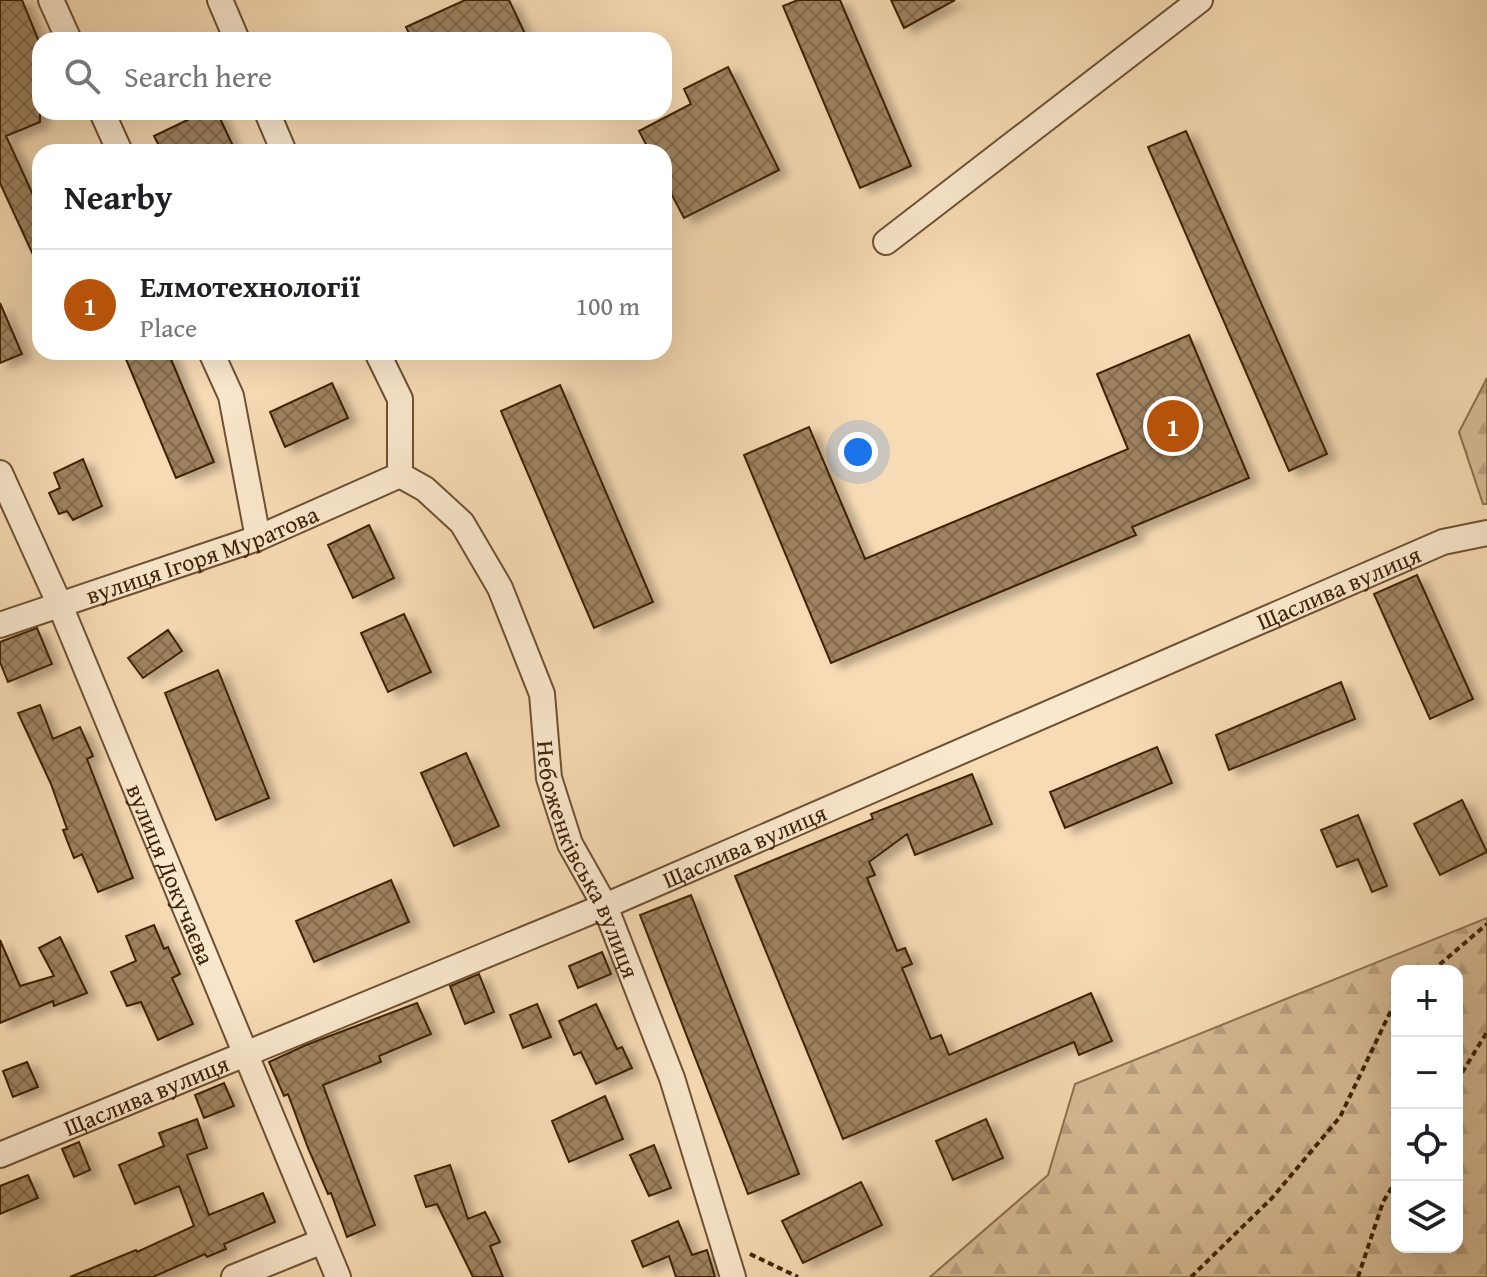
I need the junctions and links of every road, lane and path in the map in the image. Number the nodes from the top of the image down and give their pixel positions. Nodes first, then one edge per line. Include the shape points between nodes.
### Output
1 (51, 0) edge
2 (220, 0) edge
3 (1200, 0) edge
4 (65, 32) edge
5 (234, 32) edge
6 (106, 120) edge
7 (270, 120) edge
8 (116, 144) edge
9 (281, 144) edge
10 (886, 242) dead end
11 (215, 360) edge
12 (381, 360) edge
13 (0, 473) edge
14 (400, 475) junction
15 (1487, 533) edge
16 (258, 538) junction
17 (59, 603) junction
18 (0, 625) edge
19 (605, 906) junction
20 (1487, 924) edge
21 (1439, 965) edge
22 (1391, 1011) edge
23 (1487, 1032) edge
24 (244, 1054) junction
25 (1463, 1071) edge
26 (2, 1148) edge
27 (1396, 1181) edge
28 (323, 1241) junction
29 (723, 1242) junction
30 (234, 1277) edge
31 (338, 1277) edge
32 (733, 1277) edge
33 (798, 1277) edge
34 (1191, 1277) edge
35 (1358, 1277) edge

1 - 4 street
2 - 5 street
3 - 10 street
6 - 8 street
7 - 9 street
11 - 16 street via 231,396
12 - 14 street via 400,399
13 - 17 street, вулиця Докучаєва
14 - 16 street, вулиця Ігоря Муратова
14 - 19 street, Небоженківська вулиця via 425,489 462,523 500,588 542,694 549,778 570,844
15 - 19 street, Щаслива вулиця via 1443,542
16 - 17 street, вулиця Ігоря Муратова
17 - 18 street, вулиця Ігоря Муратова
17 - 24 street, вулиця Докучаєва
19 - 24 street, Щаслива вулиця
19 - 29 street, Небоженківська вулиця via 672,1078
20 - 21 path
22 - 34 path via 1340,1117 1272,1198
23 - 25 path
24 - 26 street, Щаслива вулиця
24 - 28 street, вулиця Докучаєва
27 - 35 path via 1383,1202
28 - 30 street
28 - 31 street, вулиця Докучаєва
29 - 32 street, Небоженківська вулиця
29 - 33 path

